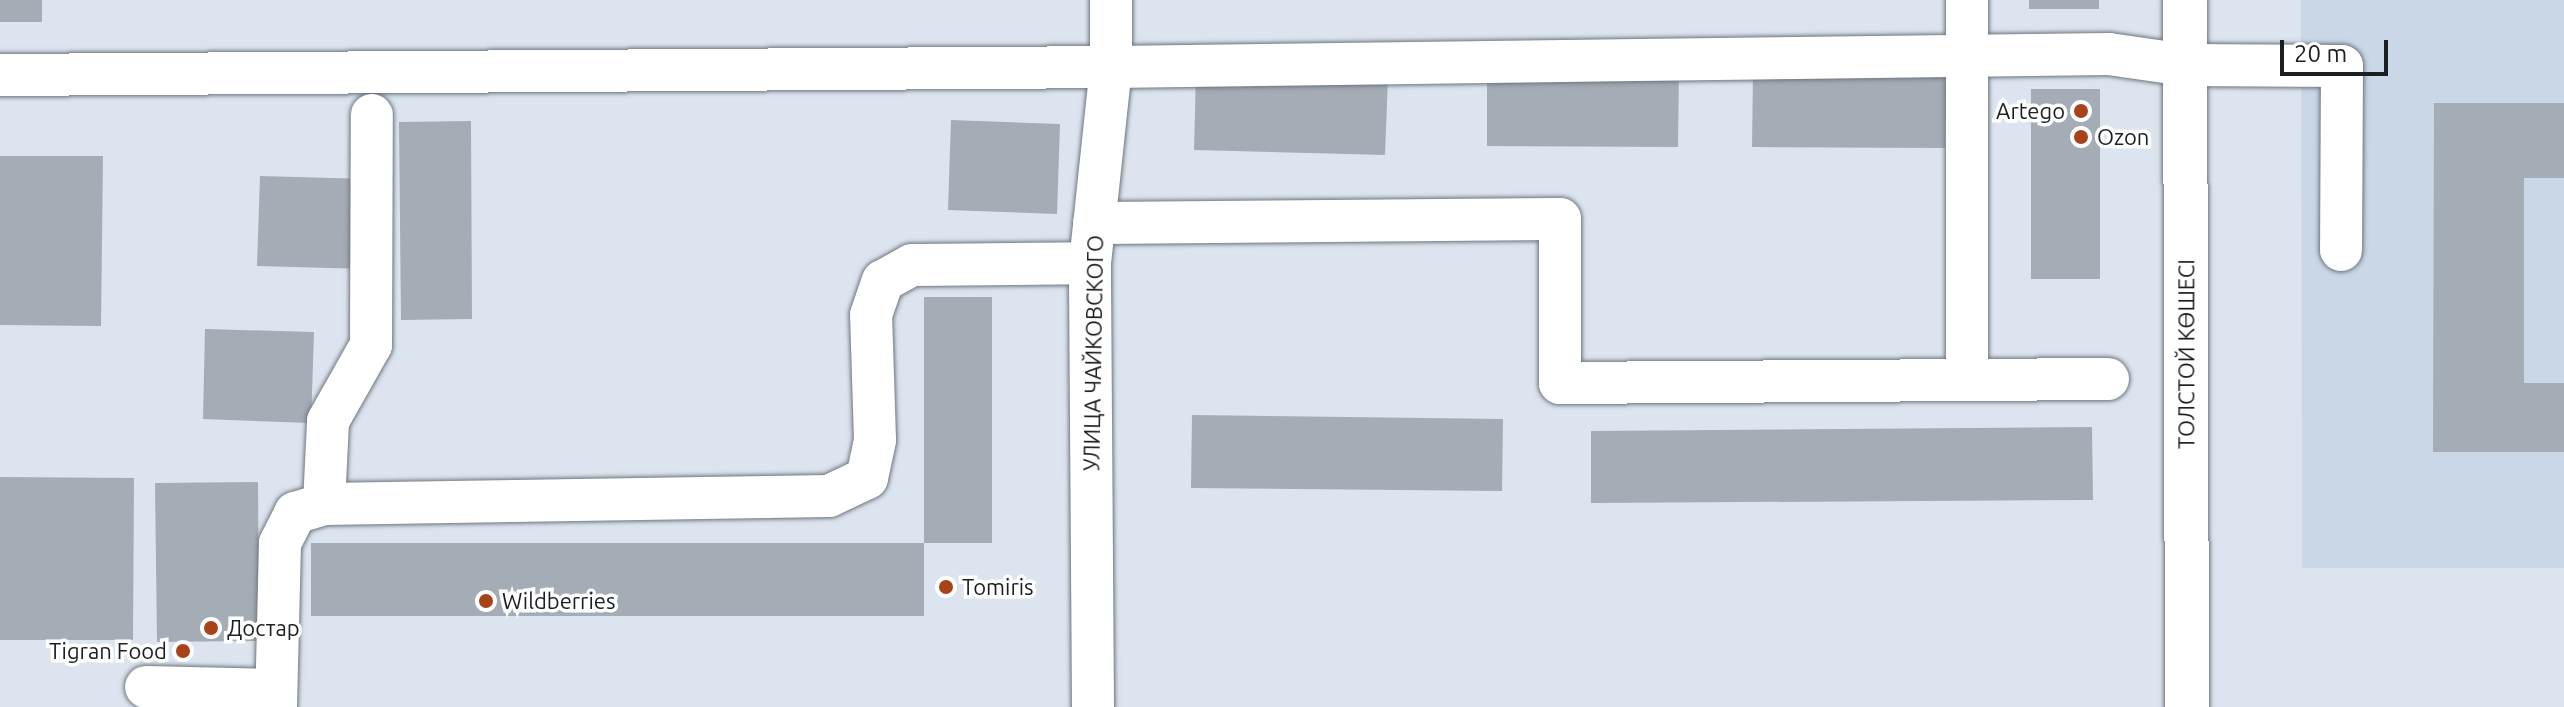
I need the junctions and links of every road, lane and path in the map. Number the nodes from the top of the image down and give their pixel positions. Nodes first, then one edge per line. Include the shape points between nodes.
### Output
1 (1111, 0) edge
2 (1967, 0) edge
3 (2185, 0) edge
4 (1967, 56) junction
5 (2185, 65) junction
6 (1111, 67) junction
7 (0, 75) edge
8 (372, 115) dead end
9 (1094, 223) junction
10 (2341, 250) dead end
11 (1090, 263) junction
12 (2108, 379) dead end
13 (1967, 380) junction
14 (324, 504) junction
15 (146, 687) dead end
16 (276, 698) edge
17 (1093, 707) edge
18 (2187, 707) edge

1 - 6 street, УЛИЦА ЧАЙКОВСКОГО
2 - 4 street
3 - 5 main road, ТОЛСТОЙ КӨШЕСІ
4 - 5 street via 2109,54
4 - 6 street
4 - 13 street
5 - 10 street via 2342,66
5 - 18 main road, ТОЛСТОЙ КӨШЕСІ
6 - 7 street
6 - 9 street, УЛИЦА ЧАЙКОВСКОГО
8 - 14 street via 371,345 328,421
9 - 11 street, УЛИЦА ЧАЙКОВСКОГО
9 - 13 street via 1560,219 1560,383
11 - 14 street via 912,265 883,281 871,315 875,440 867,478 829,496
11 - 17 street, УЛИЦА ЧАЙКОВСКОГО
12 - 13 street
14 - 16 street via 295,513 280,543
15 - 16 street

